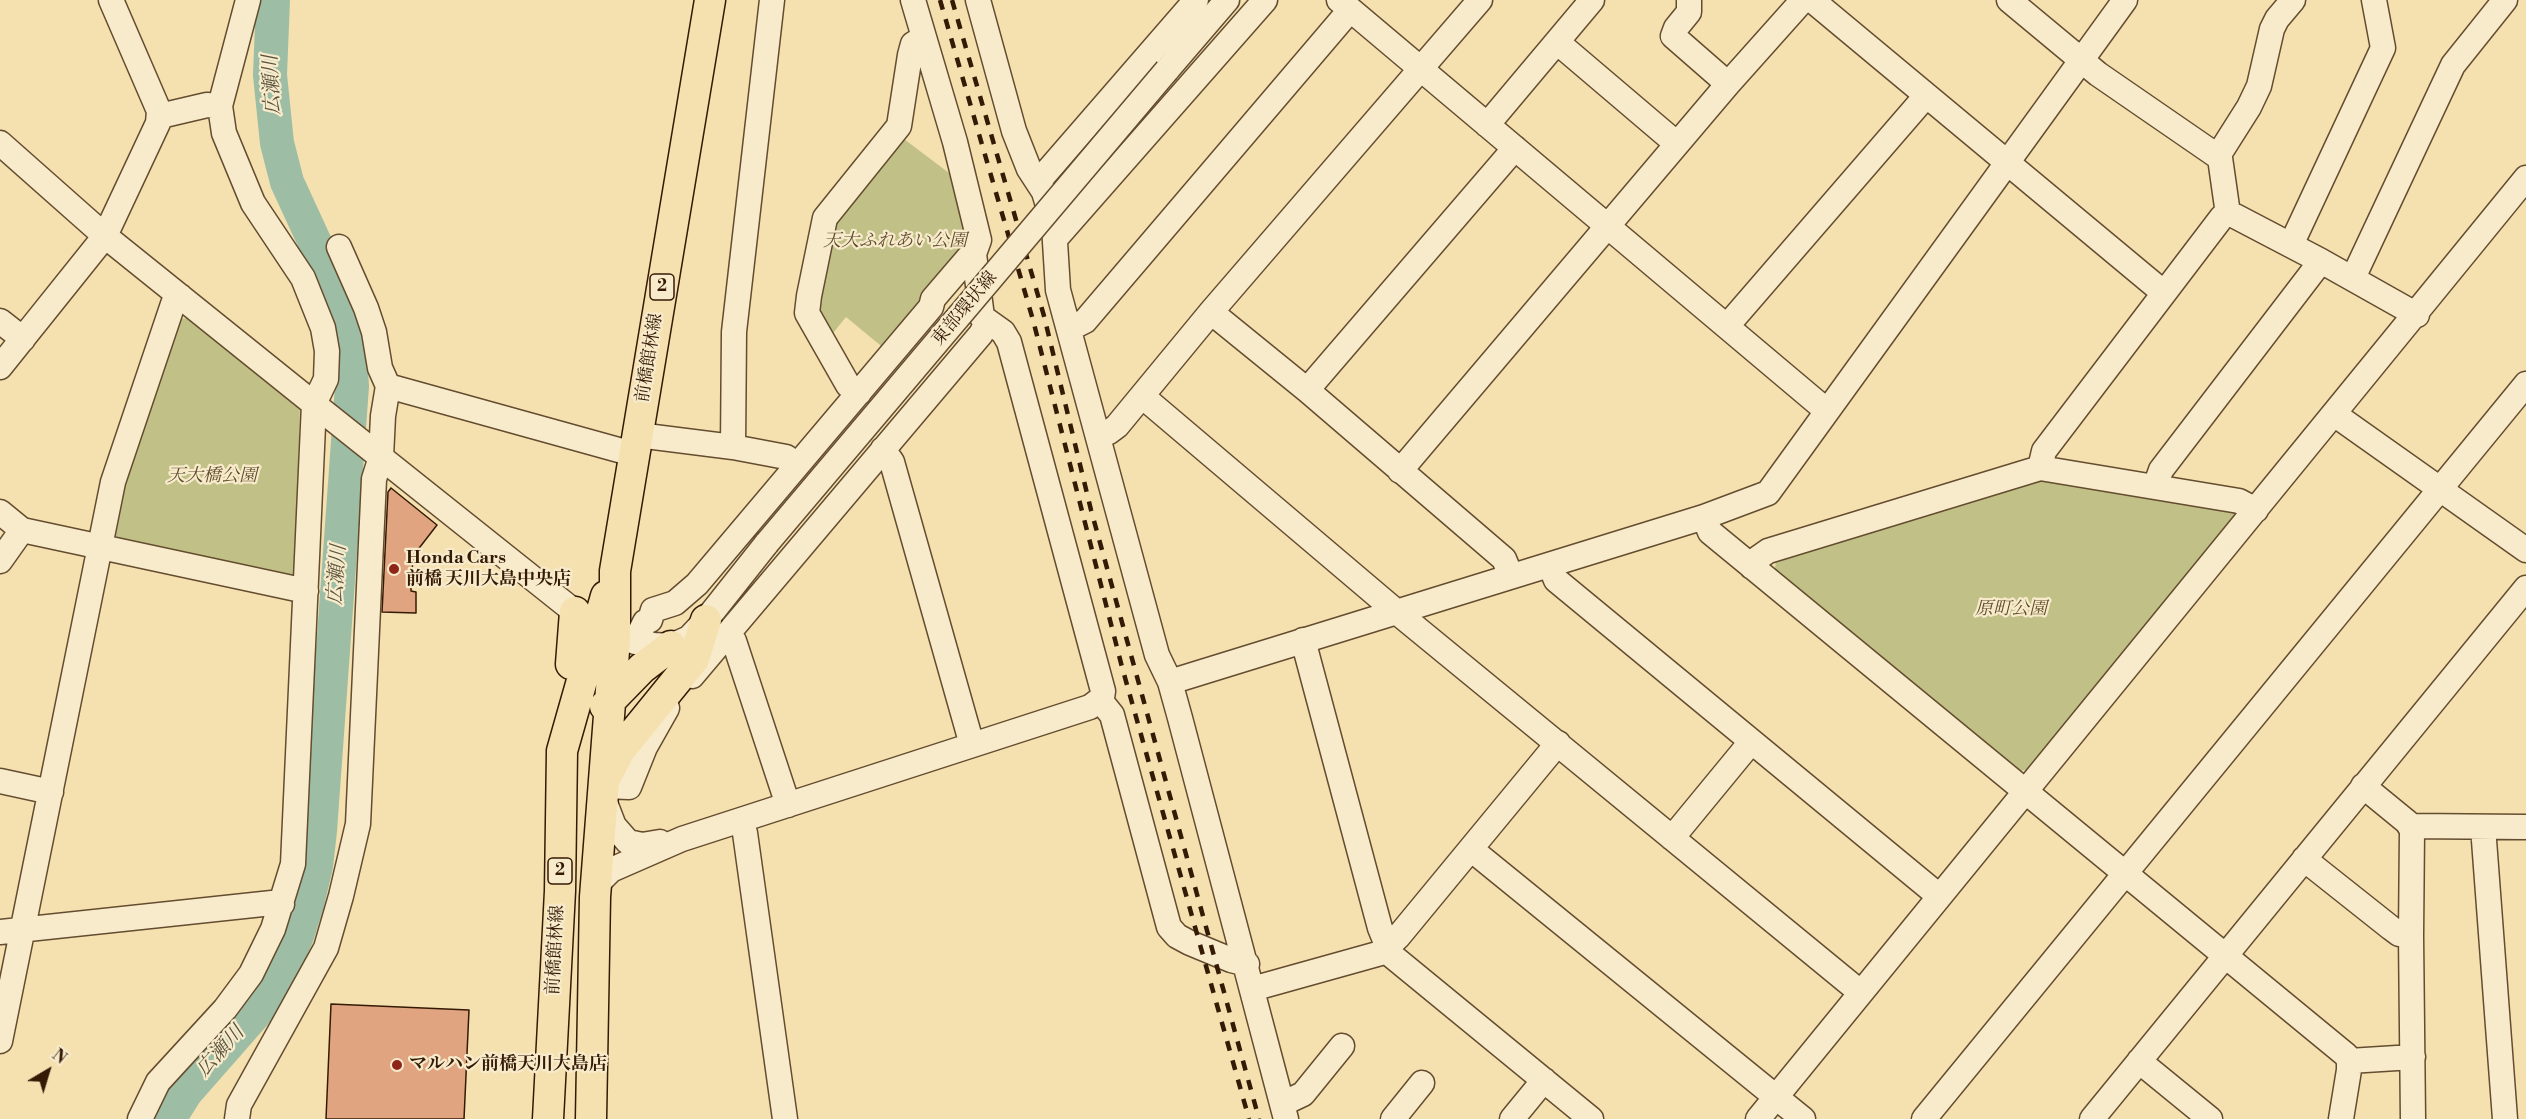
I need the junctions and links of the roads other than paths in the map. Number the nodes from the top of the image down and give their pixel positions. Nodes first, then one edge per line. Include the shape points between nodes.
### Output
1 (111, 0) edge
2 (248, 0) edge
3 (710, 0) edge
4 (772, 0) edge
5 (913, 0) edge
6 (978, 0) edge
7 (1196, 0) edge
8 (1227, 0) edge
9 (1265, 0) edge
10 (1480, 0) edge
11 (1592, 0) edge
12 (1689, 0) edge
13 (1803, 0) edge
14 (1812, 0) edge
15 (2009, 0) edge
16 (2125, 0) edge
17 (2293, 0) edge
18 (2374, 0) edge
19 (2505, 0) edge
20 (1345, 5) edge
21 (923, 38) junction
22 (1557, 42) junction
23 (2082, 61) junction
24 (1421, 69) junction
25 (1728, 84) junction
26 (1925, 96) junction
27 (220, 105) junction
28 (160, 116) junction
29 (1487, 125) junction
30 (0, 143) edge
31 (1677, 144) junction
32 (1515, 148) junction
33 (2218, 156) junction
34 (2008, 162) junction
35 (2526, 178) edge
36 (1038, 182) junction
37 (2228, 214) junction
38 (1607, 226) junction
39 (105, 236) junction
40 (1055, 239) junction
41 (2292, 245) junction
42 (339, 247) dead end
43 (974, 254) junction
44 (2321, 261) junction
45 (2353, 278) junction
46 (2164, 293) junction
47 (180, 296) junction
48 (1211, 312) junction
49 (2416, 315) junction
50 (0, 321) edge
51 (987, 322) junction
52 (1727, 326) junction
53 (1069, 329) junction
54 (23, 339) junction
55 (0, 367) edge
56 (2526, 384) edge
57 (388, 386) junction
58 (1307, 390) junction
59 (859, 393) junction
60 (1142, 396) junction
61 (321, 410) junction
62 (1827, 411) junction
63 (2334, 414) junction
64 (1098, 436) junction
65 (635, 445) junction
66 (733, 447) junction
67 (883, 449) junction
68 (375, 452) junction
69 (797, 465) junction
70 (2040, 468) junction
71 (1400, 471) junction
72 (2155, 487) junction
73 (2440, 489) junction
74 (2256, 510) junction
75 (0, 513) edge
76 (1704, 517) junction
77 (22, 530) junction
78 (98, 548) junction
79 (2526, 550) edge
80 (0, 561) edge
81 (1550, 565) junction
82 (1752, 567) junction
83 (1511, 576) junction
84 (2526, 588) edge
85 (306, 591) junction
86 (1398, 613) junction
87 (717, 627) junction
88 (605, 630) junction
89 (1303, 640) junction
90 (671, 646) junction
91 (1170, 682) junction
92 (1100, 700) junction
93 (610, 701) junction
94 (1751, 741) junction
95 (1558, 743) junction
96 (972, 745) junction
97 (0, 781) edge
98 (2363, 786) junction
99 (605, 788) junction
100 (51, 792) junction
101 (2026, 792) junction
102 (788, 805) junction
103 (741, 821) junction
104 (2410, 826) junction
105 (2483, 827) junction
106 (2526, 827) edge
107 (1672, 838) junction
108 (682, 839) junction
109 (1472, 850) junction
110 (2304, 860) junction
111 (2126, 873) junction
112 (560, 891) junction
113 (1939, 896) junction
114 (596, 897) junction
115 (282, 904) junction
116 (24, 928) junction
117 (0, 932) edge
118 (2410, 936) junction
119 (1387, 948) junction
120 (2224, 956) junction
121 (1247, 964) junction
122 (1252, 989) junction
123 (1860, 992) junction
124 (0, 1041) edge
125 (1342, 1046) dead end
126 (2413, 1057) junction
127 (2139, 1061) junction
128 (2349, 1061) junction
129 (1544, 1080) junction
130 (1422, 1083) dead end
131 (1776, 1098) junction
132 (1284, 1111) edge
133 (140, 1119) edge
134 (237, 1119) edge
135 (548, 1119) edge
136 (591, 1119) edge
137 (785, 1119) edge
138 (1392, 1119) edge
139 (1512, 1119) edge
140 (1591, 1119) edge
141 (1758, 1119) edge
142 (1803, 1119) edge
143 (1924, 1119) edge
144 (2092, 1119) edge
145 (2210, 1119) edge
146 (2341, 1119) edge
147 (2414, 1119) edge
148 (2505, 1119) edge

1 - 28 street
2 - 27 street
3 - 65 main road, 前橋館林線 / 2
4 - 66 street via 734,332
5 - 21 street
6 - 36 street via 1014,131
7 - 36 street
8 - 87 street, 東部環状線, bridge via 767,543
9 - 40 street
10 - 24 street
11 - 22 street
12 - 25 street via 1689,12 1673,36
13 - 25 street
14 - 26 street
15 - 23 street
16 - 23 street
17 - 33 street via 2272,30 2259,86 2249,107
18 - 41 street via 2383,48
19 - 45 street via 2453,65
20 - 24 street
20 - 53 street via 1085,321
21 - 43 street via 978,235
21 - 59 street via 913,44 910,55 899,126 825,218 809,296 807,313 848,385
22 - 29 street
22 - 31 street
23 - 33 street
23 - 34 street
24 - 29 street
24 - 48 street
25 - 31 street
26 - 34 street
26 - 52 street
27 - 28 street
27 - 61 street via 224,133 245,186 303,278 323,328 328,365
28 - 39 street
29 - 32 street
30 - 39 street
31 - 38 street
32 - 38 street
32 - 58 street
33 - 37 street
34 - 46 street
34 - 62 street
35 - 49 street
36 - 40 street via 1048,203
37 - 41 street
37 - 46 street
38 - 52 street
38 - 71 street
39 - 47 street
39 - 54 street
40 - 53 street via 1056,278
41 - 44 street
42 - 57 street via 366,308
43 - 51 street via 982,317
43 - 59 street
44 - 45 street
44 - 72 street via 2161,470
45 - 49 street
46 - 70 street via 2044,451
47 - 61 street
47 - 78 street via 173,304 113,482
48 - 58 street
48 - 60 street
49 - 63 street
50 - 54 street
51 - 67 street
51 - 92 street via 1003,332 1009,342 1103,691
52 - 62 street
53 - 64 street
54 - 55 street
56 - 73 street
57 - 65 street
57 - 68 street
58 - 71 street
59 - 69 street
60 - 64 street via 1117,426
60 - 86 street
61 - 68 street
61 - 85 street
62 - 76 street via 1768,493
63 - 73 street
63 - 74 street
64 - 91 street via 1157,655
65 - 66 street
65 - 88 main road, 前橋館林線 / 2
66 - 69 street via 786,457
67 - 87 street
67 - 96 street via 892,462
68 - 88 street
68 - 134 street via 354,845 326,948 238,1105
69 - 88 street via 686,595 653,610 650,620
70 - 72 street
70 - 82 street via 1768,551
71 - 83 street via 1504,559
72 - 74 street via 2239,501
73 - 79 street
73 - 111 street
74 - 101 street
75 - 77 street
76 - 81 street
76 - 82 street via 1710,532
77 - 78 street
77 - 80 street
78 - 85 street
78 - 100 street
81 - 83 street
81 - 94 street via 1556,580
82 - 101 street
83 - 86 street
84 - 98 street
85 - 115 street via 295,838
86 - 89 street
86 - 95 street
87 - 90 street
87 - 99 main road via 620,750
87 - 102 street via 734,641
88 - 90 street
88 - 93 main road, 前橋館林線 / 2
88 - 112 main road, 前橋館林線 / 2 via 562,751
89 - 91 street
89 - 119 street
90 - 93 main road via 642,668
91 - 121 street
92 - 96 street via 1090,707
92 - 121 street via 1112,715 1169,927 1190,943
93 - 99 main road, 前橋館林線 / 2
93 - 112 main road via 591,723 576,751
94 - 107 street
94 - 113 street
95 - 107 street
95 - 109 street
96 - 102 street
97 - 100 street
98 - 104 street
98 - 110 street
99 - 108 street via 614,826 628,842
99 - 114 main road, 前橋館林線 / 2
100 - 116 street
101 - 111 street
101 - 113 street
102 - 103 street
103 - 108 street
103 - 137 street
104 - 105 street
104 - 118 street
105 - 106 street
105 - 148 street
107 - 123 street
108 - 114 street via 611,870 599,882
109 - 119 street
109 - 131 street
110 - 118 street via 2399,934
110 - 120 street
111 - 120 street
111 - 143 street
112 - 135 main road, 前橋館林線 / 2
113 - 123 street
114 - 136 main road, 前橋館林線 / 2
115 - 116 street
115 - 133 street via 251,974 225,1009 158,1082
116 - 117 street
116 - 124 street
118 - 126 street
119 - 122 street via 1372,957
119 - 129 street via 1397,961
120 - 127 street
120 - 128 street
121 - 122 street
122 - 132 street
123 - 131 street
125 - 132 street
126 - 128 street
126 - 147 street
127 - 144 street
127 - 145 street
128 - 146 street
129 - 139 street
129 - 140 street
130 - 138 street
131 - 141 street
131 - 142 street

